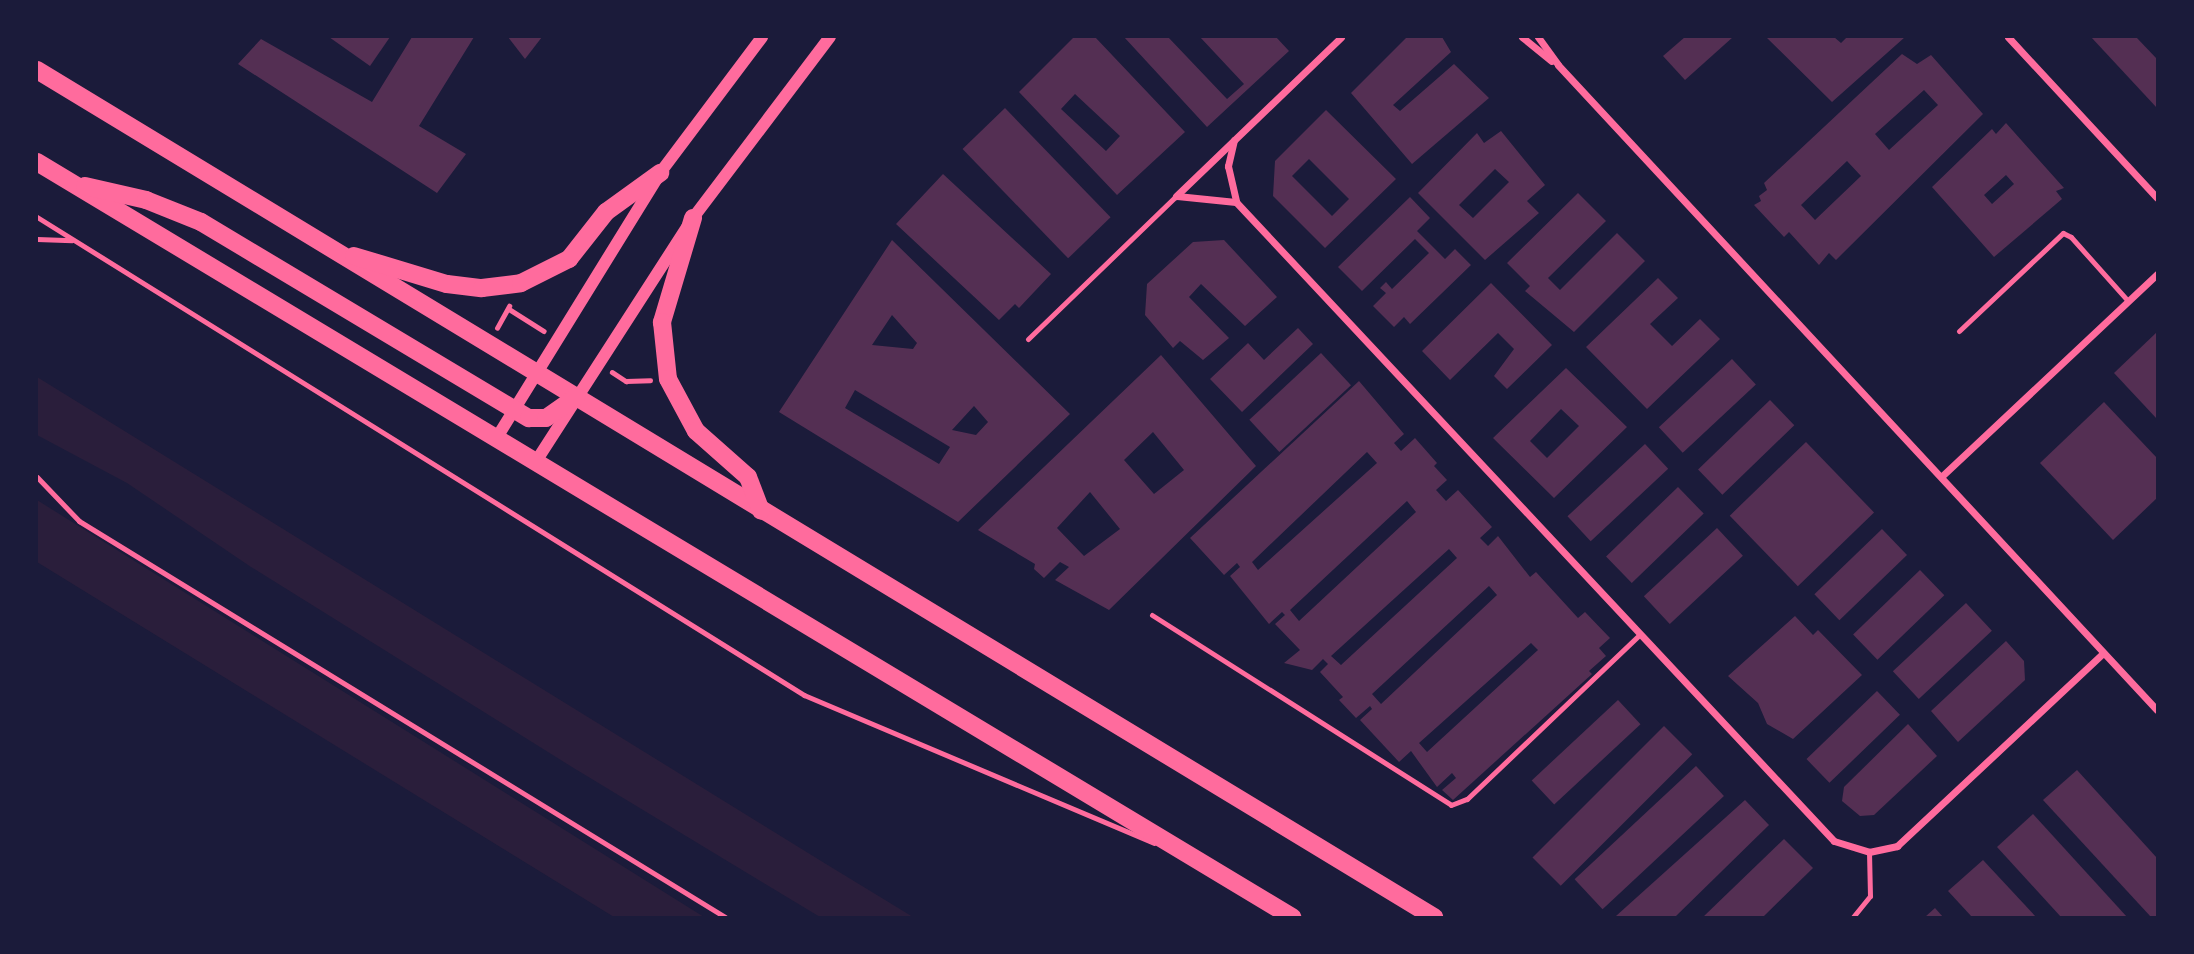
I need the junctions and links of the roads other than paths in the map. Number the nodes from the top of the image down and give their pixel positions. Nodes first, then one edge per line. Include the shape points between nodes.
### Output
1 (762, 37) edge
2 (830, 37) edge
3 (1341, 37) edge
4 (1522, 37) edge
5 (1538, 37) edge
6 (2008, 37) edge
7 (1558, 65) junction
8 (37, 70) edge
9 (1234, 140) junction
10 (37, 162) edge
11 (660, 173) junction
12 (75, 184) junction
13 (1176, 196) junction
14 (2157, 198) edge
15 (1236, 202) junction
16 (37, 217) edge
17 (693, 218) junction
18 (37, 239) edge
19 (74, 240) junction
20 (343, 256) junction
21 (2157, 274) edge
22 (2128, 301) junction
23 (1959, 331) dead end
24 (1028, 339) dead end
25 (535, 373) junction
26 (576, 397) junction
27 (513, 410) junction
28 (496, 439) junction
29 (536, 463) junction
30 (1942, 476) junction
31 (37, 477) edge
32 (761, 511) junction
33 (1152, 615) dead end
34 (1640, 634) junction
35 (2103, 653) junction
36 (2157, 710) edge
37 (1869, 852) junction
38 (1202, 863) junction
39 (725, 917) edge
40 (1292, 917) edge
41 (1434, 917) edge
42 (1853, 917) edge

1 - 11 street
2 - 17 street
3 - 9 street
4 - 7 street
5 - 7 street
6 - 14 street
7 - 30 street
8 - 20 main road
9 - 13 street
9 - 15 street via 1228,166
10 - 12 main road
11 - 20 main road via 623,196 569,259 521,283 482,288 447,284
11 - 25 street
12 - 27 main road via 146,200 201,222
12 - 28 main road
13 - 15 street
13 - 24 lane
15 - 34 street
16 - 19 lane
17 - 26 street
17 - 32 main road via 662,322 668,379 696,431 748,477
18 - 19 lane
19 - 38 lane via 804,695
20 - 25 main road
21 - 22 street
22 - 23 lane via 2063,233
22 - 30 street
25 - 26 main road
25 - 27 street
26 - 27 main road via 545,418 529,418
26 - 29 street
26 - 32 main road
27 - 28 street
28 - 29 main road
29 - 38 main road
30 - 35 street
31 - 39 lane via 79,521
32 - 41 main road
33 - 34 lane via 1451,805 1467,799
34 - 37 street via 1826,835 1844,847
35 - 36 street
35 - 37 street via 1915,832 1897,846
37 - 42 lane via 1871,888
38 - 40 main road

